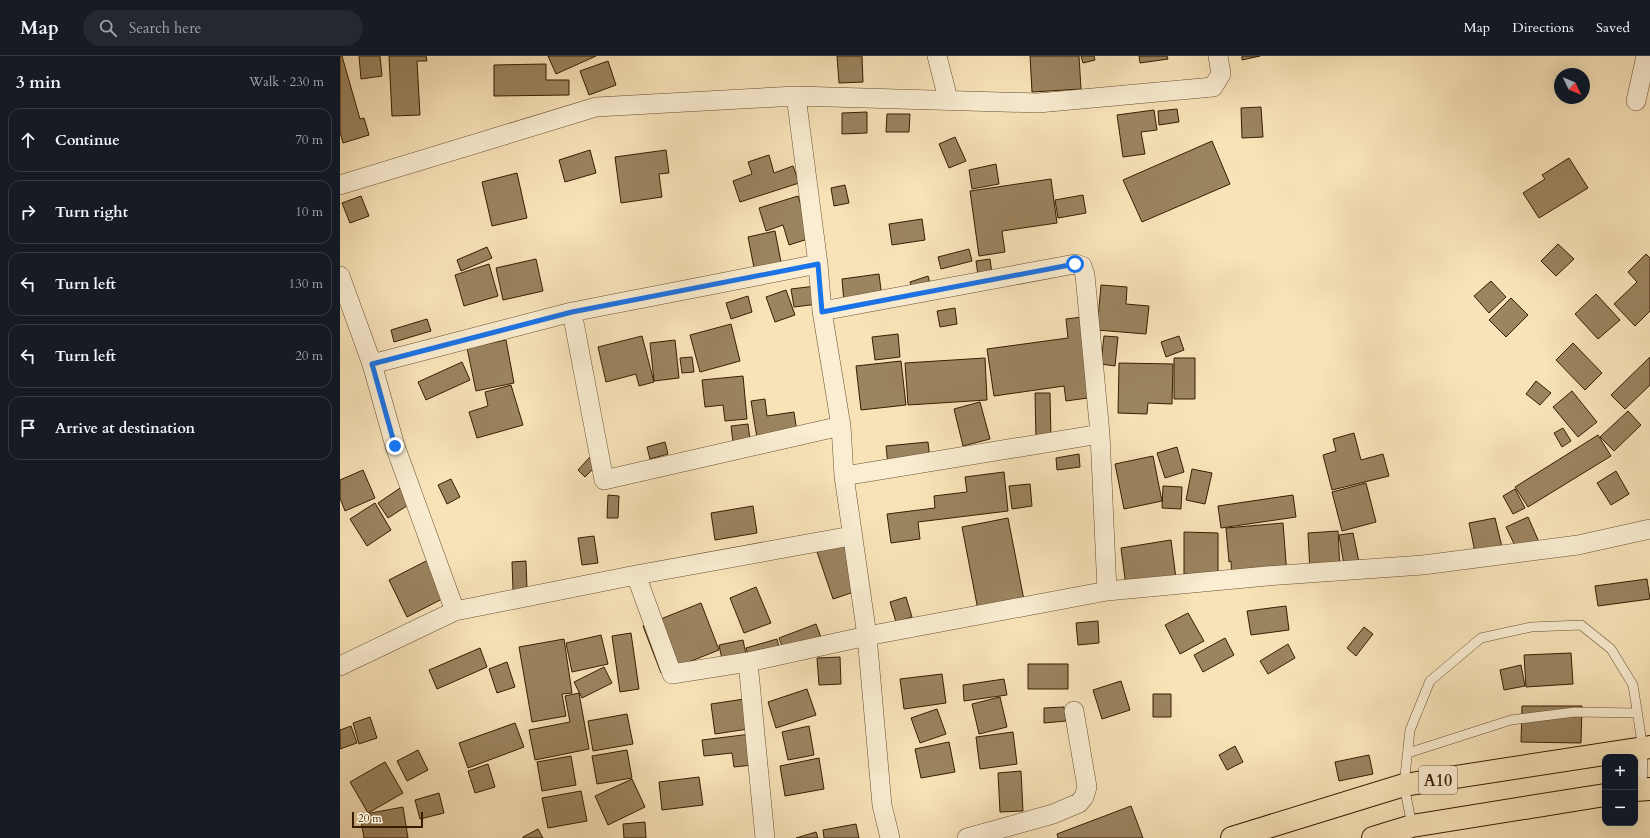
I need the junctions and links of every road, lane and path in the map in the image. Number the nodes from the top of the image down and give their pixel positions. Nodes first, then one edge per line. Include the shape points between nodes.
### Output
1 (937, 56) edge
2 (1218, 56) edge
3 (1646, 56) edge
4 (796, 96) junction
5 (948, 99) junction
6 (1636, 101) dead end
7 (340, 185) edge
8 (818, 264) junction
9 (340, 276) edge
10 (572, 312) junction
11 (822, 312) junction
12 (372, 364) junction
13 (841, 426) junction
14 (1100, 434) junction
15 (844, 476) junction
16 (1650, 529) edge
17 (851, 536) junction
18 (636, 575) junction
19 (1107, 591) junction
20 (455, 612) junction
21 (867, 636) junction
22 (748, 662) junction
23 (340, 666) edge
24 (1074, 711) dead end
25 (1637, 713) junction
26 (1647, 748) edge
27 (1408, 754) junction
28 (1404, 785) junction
29 (1642, 789) edge
30 (1602, 795) edge
31 (1412, 826) junction
32 (765, 838) edge
33 (890, 838) edge
34 (967, 838) edge
35 (1232, 838) edge
36 (1373, 838) edge

1 - 5 street
2 - 5 street via 1221,74 1213,87 1038,103
3 - 6 street
4 - 5 street
4 - 7 street via 596,107
4 - 8 street
8 - 10 street
8 - 11 street
9 - 12 street
10 - 12 street
10 - 13 street via 604,480
11 - 13 street
11 - 14 street via 1075,264 1082,266 1085,275
12 - 20 street via 395,446
13 - 15 street
14 - 15 street
14 - 19 street
15 - 17 street
16 - 19 street via 1578,545 1423,565
17 - 18 street
17 - 21 street
18 - 20 street
18 - 22 street via 672,674
19 - 21 street
20 - 23 street
21 - 22 street
21 - 33 street via 882,805
22 - 32 street
24 - 34 street via 1086,787 1084,797 1079,803 1053,814
25 - 26 lane
25 - 27 lane via 1575,712 1511,720
25 - 27 lane via 1632,685 1611,649 1581,625 1531,627 1480,638 1430,681 1410,730
26 - 28 highway, A10
26 - 29 lane
27 - 28 lane
28 - 31 lane
28 - 35 highway, A10
30 - 31 highway, A10
31 - 36 highway, A10

